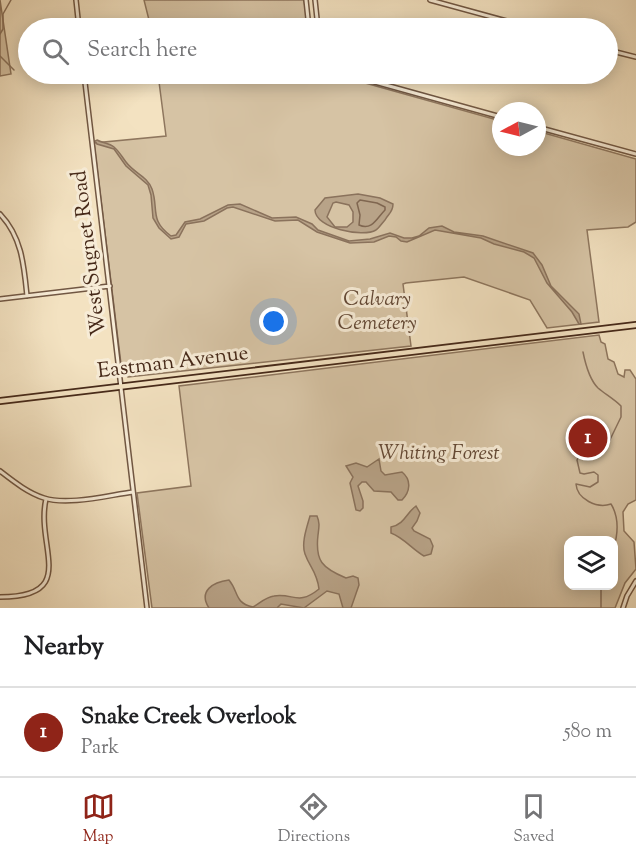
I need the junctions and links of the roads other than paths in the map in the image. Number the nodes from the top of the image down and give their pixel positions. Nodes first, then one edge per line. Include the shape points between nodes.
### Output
1 (76, 0) edge
2 (306, 0) edge
3 (315, 0) edge
4 (430, 0) edge
5 (78, 18) edge
6 (308, 18) edge
7 (317, 18) edge
8 (496, 18) edge
9 (618, 52) edge
10 (636, 57) edge
11 (85, 84) edge
12 (382, 84) edge
13 (492, 115) edge
14 (546, 129) edge
15 (636, 154) edge
16 (0, 214) edge
17 (110, 286) junction
18 (27, 296) junction
19 (0, 299) edge
20 (636, 325) edge
21 (121, 385) junction
22 (0, 401) edge
23 (0, 471) edge
24 (134, 492) junction
25 (46, 499) junction
26 (636, 581) edge
27 (0, 597) edge
28 (147, 608) edge
29 (622, 608) edge

1 - 5 street
2 - 6 street
3 - 7 street
4 - 8 street
9 - 10 street
11 - 17 street, West Sugnet Road
12 - 13 street
14 - 15 street
16 - 18 street via 20,245
17 - 18 street
17 - 21 street, West Sugnet Road
18 - 19 street
20 - 21 main road, Eastman Avenue
21 - 22 main road, Eastman Avenue
21 - 24 street, West Sugnet Road
23 - 25 street
24 - 25 street via 66,501
24 - 28 street, West Sugnet Road
25 - 27 street via 46,583 33,594
26 - 29 street

